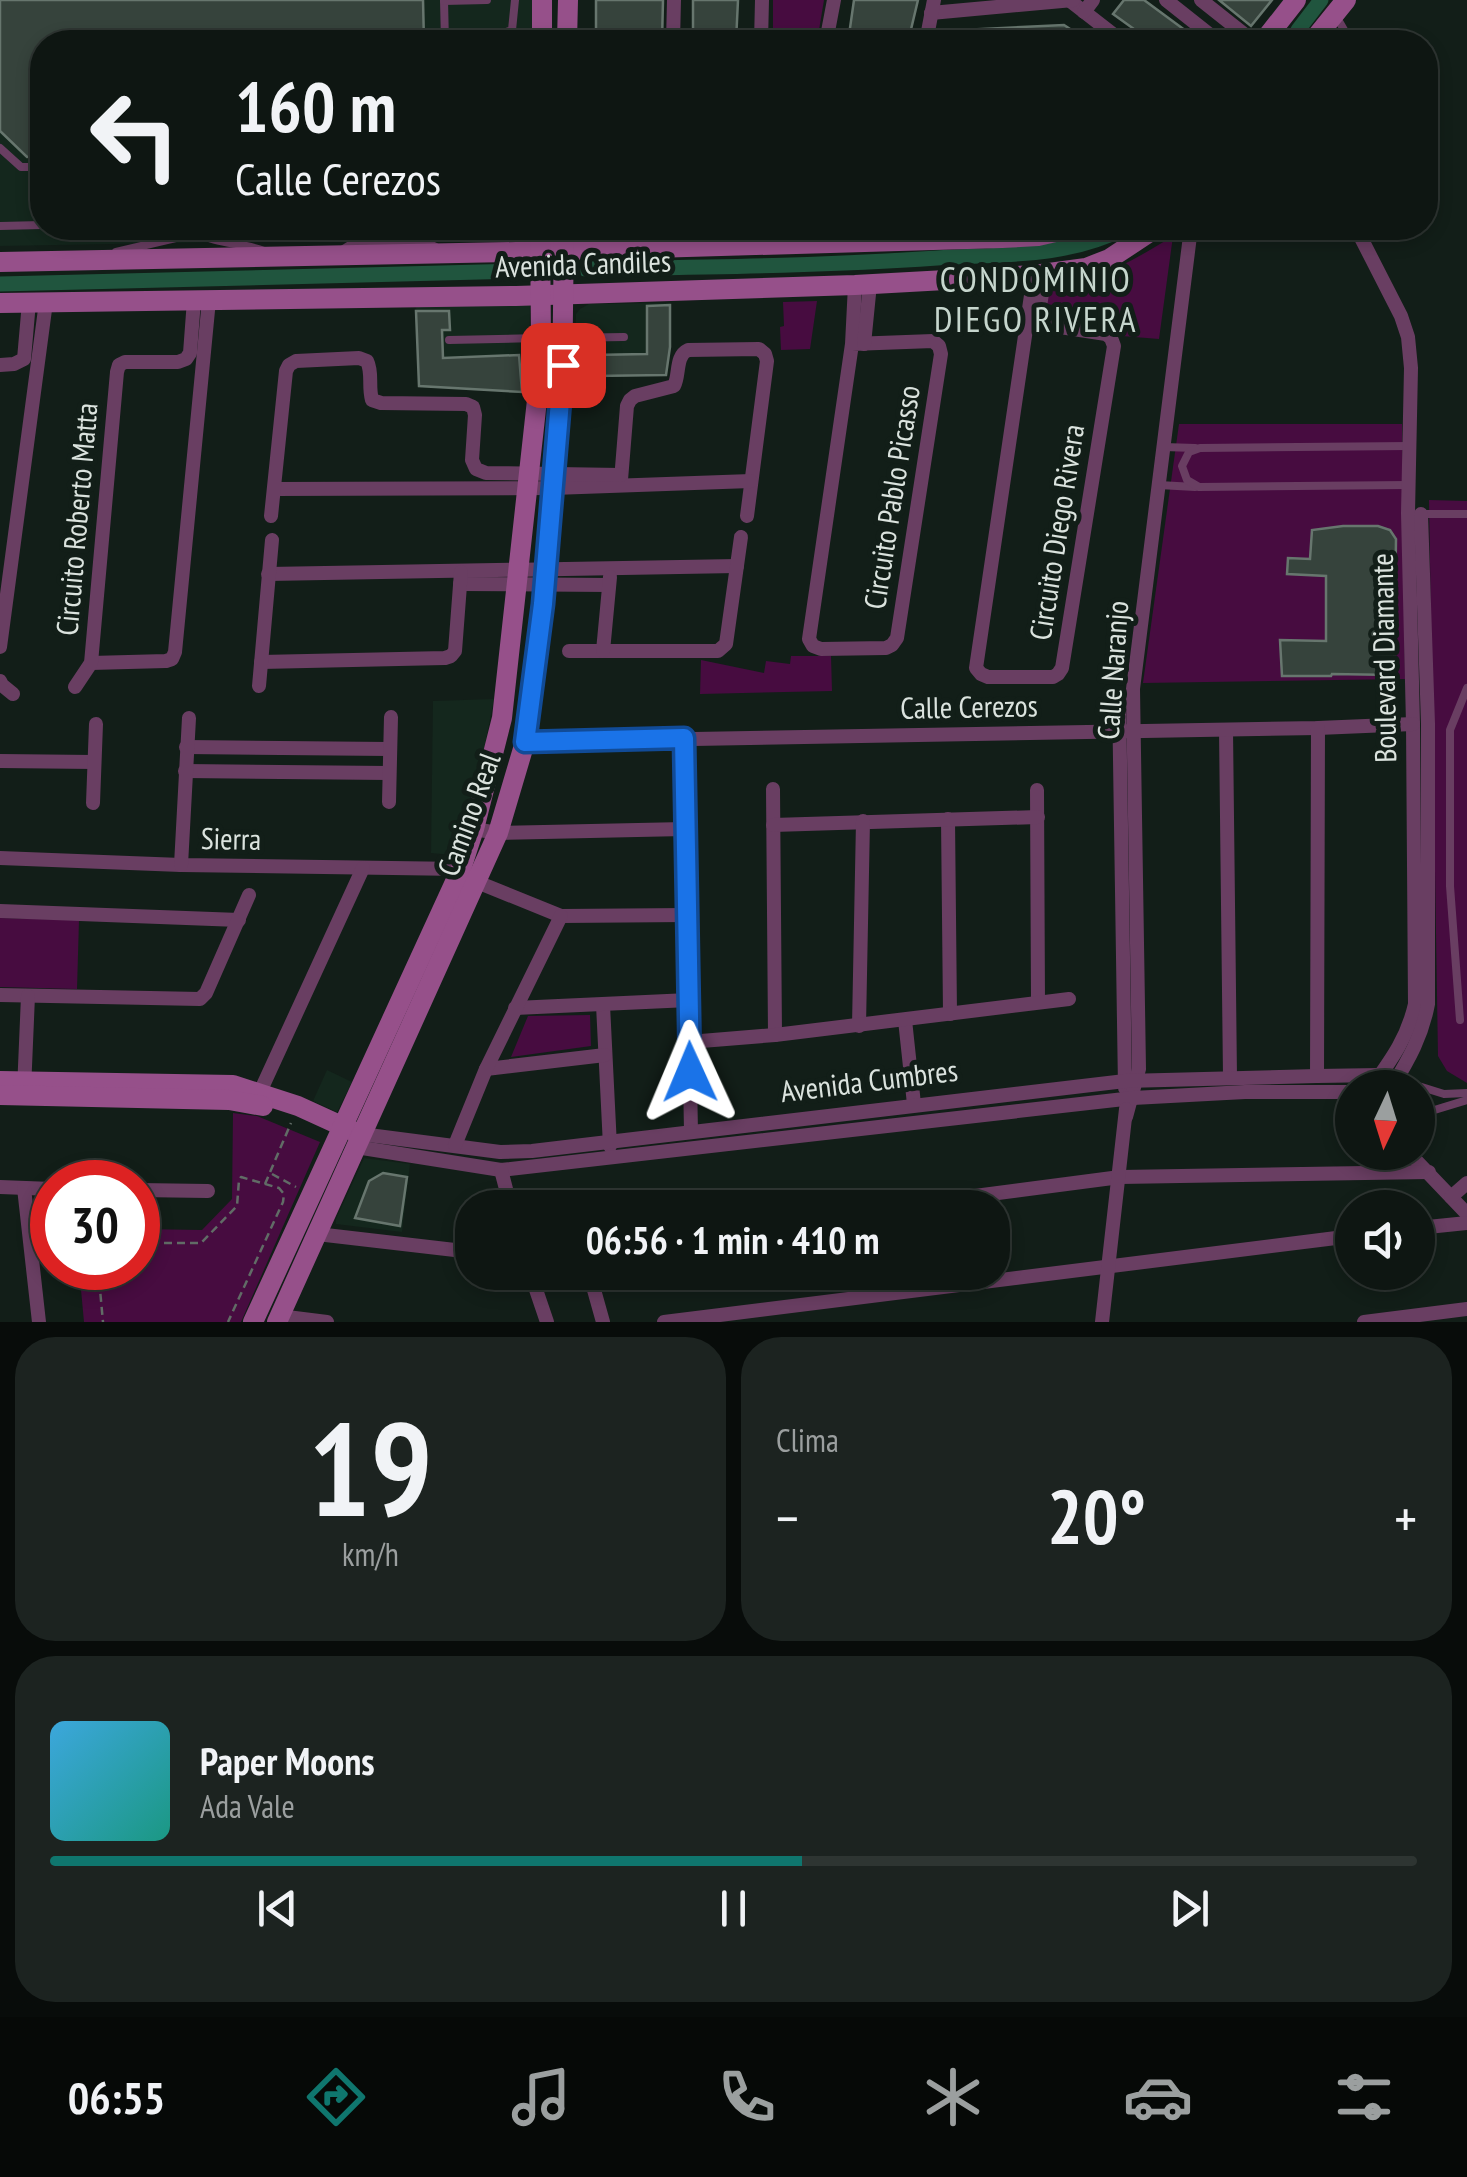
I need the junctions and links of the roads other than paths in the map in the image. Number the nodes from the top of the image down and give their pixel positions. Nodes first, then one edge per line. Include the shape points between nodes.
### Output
1 (444, 0) edge
2 (488, 0) edge
3 (514, 0) edge
4 (542, 0) edge
5 (568, 0) edge
6 (674, 0) edge
7 (762, 0) edge
8 (834, 0) edge
9 (1166, 0) edge
10 (1200, 0) edge
11 (1296, 0) edge
12 (1071, 1) edge
13 (933, 6) edge
14 (1089, 6) edge
15 (1340, 7) edge
16 (445, 30) edge
17 (512, 30) edge
18 (542, 30) edge
19 (567, 30) edge
20 (673, 30) edge
21 (761, 30) edge
22 (828, 30) edge
23 (1112, 30) edge
24 (1205, 30) edge
25 (1239, 30) edge
26 (1277, 30) edge
27 (1322, 30) edge
28 (0, 148) edge
29 (30, 167) edge
30 (30, 225) edge
31 (0, 226) edge
32 (154, 240) edge
33 (222, 240) edge
34 (540, 240) edge
35 (564, 240) edge
36 (929, 240) edge
37 (1138, 240) edge
38 (1188, 240) edge
39 (1362, 240) edge
40 (540, 250) junction
41 (564, 250) junction
42 (277, 257) junction
43 (87, 260) junction
44 (0, 262) edge
45 (1040, 275) junction
46 (863, 285) junction
47 (564, 294) junction
48 (540, 295) junction
49 (202, 300) junction
50 (38, 302) junction
51 (0, 303) edge
52 (624, 337) dead end
53 (540, 338) junction
54 (564, 338) junction
55 (449, 340) dead end
56 (858, 344) junction
57 (0, 365) edge
58 (1409, 446) junction
59 (1162, 447) junction
60 (1200, 448) junction
61 (530, 481) junction
62 (554, 481) junction
63 (620, 481) junction
64 (752, 482) junction
65 (1158, 485) junction
66 (1408, 486) junction
67 (1199, 487) junction
68 (274, 488) junction
69 (1415, 513) junction
70 (1467, 514) edge
71 (271, 516) dead end
72 (747, 516) dead end
73 (742, 537) dead end
74 (272, 540) dead end
75 (737, 566) junction
76 (268, 574) junction
77 (519, 577) junction
78 (545, 577) junction
79 (610, 577) junction
80 (461, 578) junction
81 (0, 648) edge
82 (569, 651) dead end
83 (603, 651) junction
84 (90, 662) junction
85 (261, 662) junction
86 (0, 681) edge
87 (259, 686) dead end
88 (75, 687) dead end
89 (1467, 688) edge
90 (13, 694) dead end
91 (1119, 694) dead end
92 (390, 717) dead end
93 (189, 718) dead end
94 (96, 724) dead end
95 (1413, 724) junction
96 (1318, 728) junction
97 (1226, 730) junction
98 (1126, 731) junction
99 (684, 738) junction
100 (525, 742) junction
101 (186, 748) junction
102 (390, 749) junction
103 (0, 761) edge
104 (94, 762) junction
105 (185, 771) junction
106 (389, 773) junction
107 (773, 790) dead end
108 (1037, 790) dead end
109 (388, 802) dead end
110 (93, 803) dead end
111 (1038, 817) junction
112 (948, 819) junction
113 (862, 821) junction
114 (773, 825) junction
115 (474, 829) junction
116 (685, 829) junction
117 (498, 833) junction
118 (0, 858) edge
119 (181, 865) junction
120 (363, 868) junction
121 (469, 876) junction
122 (249, 895) dead end
123 (0, 911) edge
124 (687, 915) junction
125 (561, 916) junction
126 (239, 920) junction
127 (0, 995) edge
128 (28, 996) junction
129 (1069, 999) dead end
130 (688, 1000) junction
131 (1038, 1002) junction
132 (603, 1005) junction
133 (515, 1008) junction
134 (950, 1014) junction
135 (906, 1020) junction
136 (1460, 1020) dead end
137 (859, 1026) junction
138 (775, 1035) junction
139 (689, 1042) junction
140 (605, 1054) junction
141 (486, 1069) junction
142 (1384, 1070) edge
143 (1402, 1070) edge
144 (1230, 1076) junction
145 (1317, 1076) junction
146 (1335, 1078) edge
147 (0, 1081) edge
148 (1131, 1081) junction
149 (24, 1089) junction
150 (260, 1092) junction
151 (1335, 1092) edge
152 (1435, 1092) edge
153 (0, 1095) edge
154 (1467, 1096) edge
155 (1129, 1098) junction
156 (914, 1104) junction
157 (1435, 1109) edge
158 (691, 1132) junction
159 (350, 1138) junction
160 (455, 1145) junction
161 (610, 1149) junction
162 (501, 1170) junction
163 (1429, 1172) joint
164 (1120, 1176) junction
165 (1467, 1183) edge
166 (0, 1187) edge
167 (24, 1188) junction
168 (30, 1188) edge
169 (160, 1190) edge
170 (506, 1190) edge
171 (208, 1191) dead end
172 (1010, 1191) edge
173 (1452, 1197) junction
174 (1467, 1214) edge
175 (1467, 1222) edge
176 (1435, 1226) edge
177 (317, 1234) junction
178 (1335, 1238) edge
179 (455, 1250) edge
180 (1110, 1265) junction
181 (536, 1290) edge
182 (594, 1290) edge
183 (1467, 1310) edge
184 (278, 1319) edge
185 (38, 1322) edge
186 (254, 1322) edge
187 (327, 1322) edge
188 (546, 1322) edge
189 (604, 1322) edge
190 (664, 1322) edge
191 (1102, 1322) edge
192 (1364, 1322) edge

1 - 2 lane
1 - 16 lane
3 - 17 lane
4 - 18 street
5 - 19 street
6 - 20 street
7 - 21 street
8 - 22 street
9 - 24 street
10 - 25 street
11 - 26 street
12 - 13 street
12 - 14 street
14 - 23 street
15 - 27 street
28 - 29 lane
30 - 31 lane
32 - 43 lane
33 - 42 lane
34 - 40 street, Camino Real
35 - 41 street, Camino Real
36 - 41 street, Avenida Candiles
37 - 45 street, Avenida Candiles via 1086,268
38 - 59 street, Calle Naranjo
39 - 58 street, Boulevard Diamante via 1408,337
40 - 41 street, Avenida Candiles
40 - 42 street, Avenida Candiles
40 - 48 street, Camino Real
41 - 47 street, Camino Real
42 - 43 street, Avenida Candiles
43 - 44 street, Avenida Candiles
45 - 45 street, Circuito Diego Rivera via 976,668 988,676 1052,676 1062,668 1114,346 1106,334 1041,321
45 - 46 street, Avenida Candiles
46 - 47 street, Avenida Candiles
46 - 56 street, Circuito Pablo Picasso
47 - 48 street, Avenida Candiles
47 - 54 street, Camino Real
48 - 49 street, Avenida Candiles
48 - 53 street, Camino Real
49 - 50 street, Avenida Candiles
49 - 84 street, Circuito Roberto Matta via 186,359 119,365
49 - 84 street, Circuito Roberto Matta via 175,652 166,662
50 - 51 street, Avenida Candiles
50 - 57 street via 24,359
50 - 81 street
52 - 54 lane
53 - 54 lane
53 - 55 lane
53 - 61 street, Camino Real
54 - 62 street, Camino Real
56 - 56 street, Circuito Pablo Picasso via 809,638 821,649 886,648 897,638 941,354 933,341
58 - 60 lane
58 - 66 street, Boulevard Diamante
59 - 60 lane
59 - 65 street, Calle Naranjo
60 - 67 lane via 1182,466
61 - 62 street
61 - 68 street
61 - 68 street via 476,469 472,407 372,400 371,368 359,358 289,365
61 - 77 street, Camino Real
62 - 63 street
62 - 78 street, Camino Real
63 - 64 street
63 - 64 street via 630,400 674,386 688,350 759,349 767,361
64 - 72 street
65 - 67 lane
65 - 98 street, Calle Naranjo
66 - 67 lane
66 - 69 street, Boulevard Diamante
68 - 71 street
69 - 70 lane
69 - 95 street, Boulevard Diamante
69 - 143 street, Boulevard Diamante via 1428,724 1428,1004
73 - 75 street
74 - 76 street
75 - 79 street
75 - 83 street via 724,648
76 - 80 street
76 - 85 street
77 - 78 street
77 - 80 street
77 - 115 street, Camino Real via 502,718
78 - 79 street
78 - 100 street, Camino Real
79 - 83 street
80 - 85 street via 451,656
82 - 83 street
84 - 88 street
85 - 87 street
86 - 90 street
89 - 136 lane via 1450,730 1450,886
91 - 98 street, Calle Naranjo
92 - 102 street
93 - 101 street
94 - 104 street
95 - 96 street, Calle Cerezos
95 - 142 street, Boulevard Diamante via 1415,1004 1400,1048
96 - 97 street, Calle Cerezos
96 - 145 street
97 - 98 street, Calle Cerezos
97 - 144 street
98 - 99 street, Calle Cerezos
98 - 148 street, Calle Naranjo
99 - 100 street, Calle Cerezos
99 - 116 street
100 - 117 street, Camino Real
101 - 102 street
101 - 105 street
102 - 106 street
103 - 104 street
104 - 110 street
105 - 106 street
105 - 119 street
106 - 109 street
107 - 114 street
108 - 111 street
111 - 112 street
111 - 131 street
112 - 113 street
112 - 134 street
113 - 114 street
113 - 137 street
114 - 138 street
115 - 117 street
115 - 121 street, Camino Real
116 - 117 street
116 - 124 street
117 - 121 street, Camino Real
118 - 119 street, Sierra
119 - 120 street, Sierra
120 - 121 street, Sierra
120 - 150 street
121 - 125 street
121 - 159 street, Camino Real
122 - 126 street
123 - 126 street
124 - 125 street
124 - 130 street
125 - 133 street
126 - 128 street via 200,999
127 - 128 street
128 - 149 street
129 - 131 street
130 - 132 street
130 - 139 street
131 - 134 street
132 - 133 street
132 - 140 street
133 - 141 street
134 - 135 street
135 - 137 street
135 - 156 street
137 - 138 street
138 - 139 street
139 - 158 street
140 - 141 street
140 - 161 street
141 - 160 street
144 - 145 street, Avenida Cumbres
144 - 148 street, Avenida Cumbres
145 - 146 street, Avenida Cumbres
147 - 149 street, Avenida Cumbres
148 - 155 street, Calle Naranjo
148 - 156 street, Avenida Cumbres
149 - 150 street, Avenida Cumbres via 233,1085
149 - 153 street, Avenida Cumbres
149 - 159 street, Avenida Cumbres via 257,1104
150 - 159 street, Avenida Cumbres
151 - 155 street, Avenida Cumbres
152 - 154 lane
154 - 157 lane
155 - 161 street, Avenida Cumbres
155 - 164 street, Calle Naranjo
156 - 158 street, Avenida Cumbres
158 - 161 street, Avenida Cumbres
159 - 160 street, Avenida Cumbres
159 - 162 street, Avenida Cumbres
159 - 177 street, Camino Real
159 - 186 street, Camino Real via 310,1194
160 - 161 street, Avenida Cumbres via 500,1152
161 - 162 street, Avenida Cumbres
162 - 170 street
163 - 164 street
163 - 173 street
164 - 172 street
164 - 180 street, Calle Naranjo
165 - 173 street
166 - 167 street
167 - 168 street
167 - 185 street
169 - 171 street
173 - 174 street
175 - 176 street
177 - 179 street
177 - 184 street, Camino Real
178 - 180 street
180 - 190 street
180 - 191 street, Calle Naranjo
181 - 188 street
182 - 189 street
183 - 192 street
184 - 187 street

